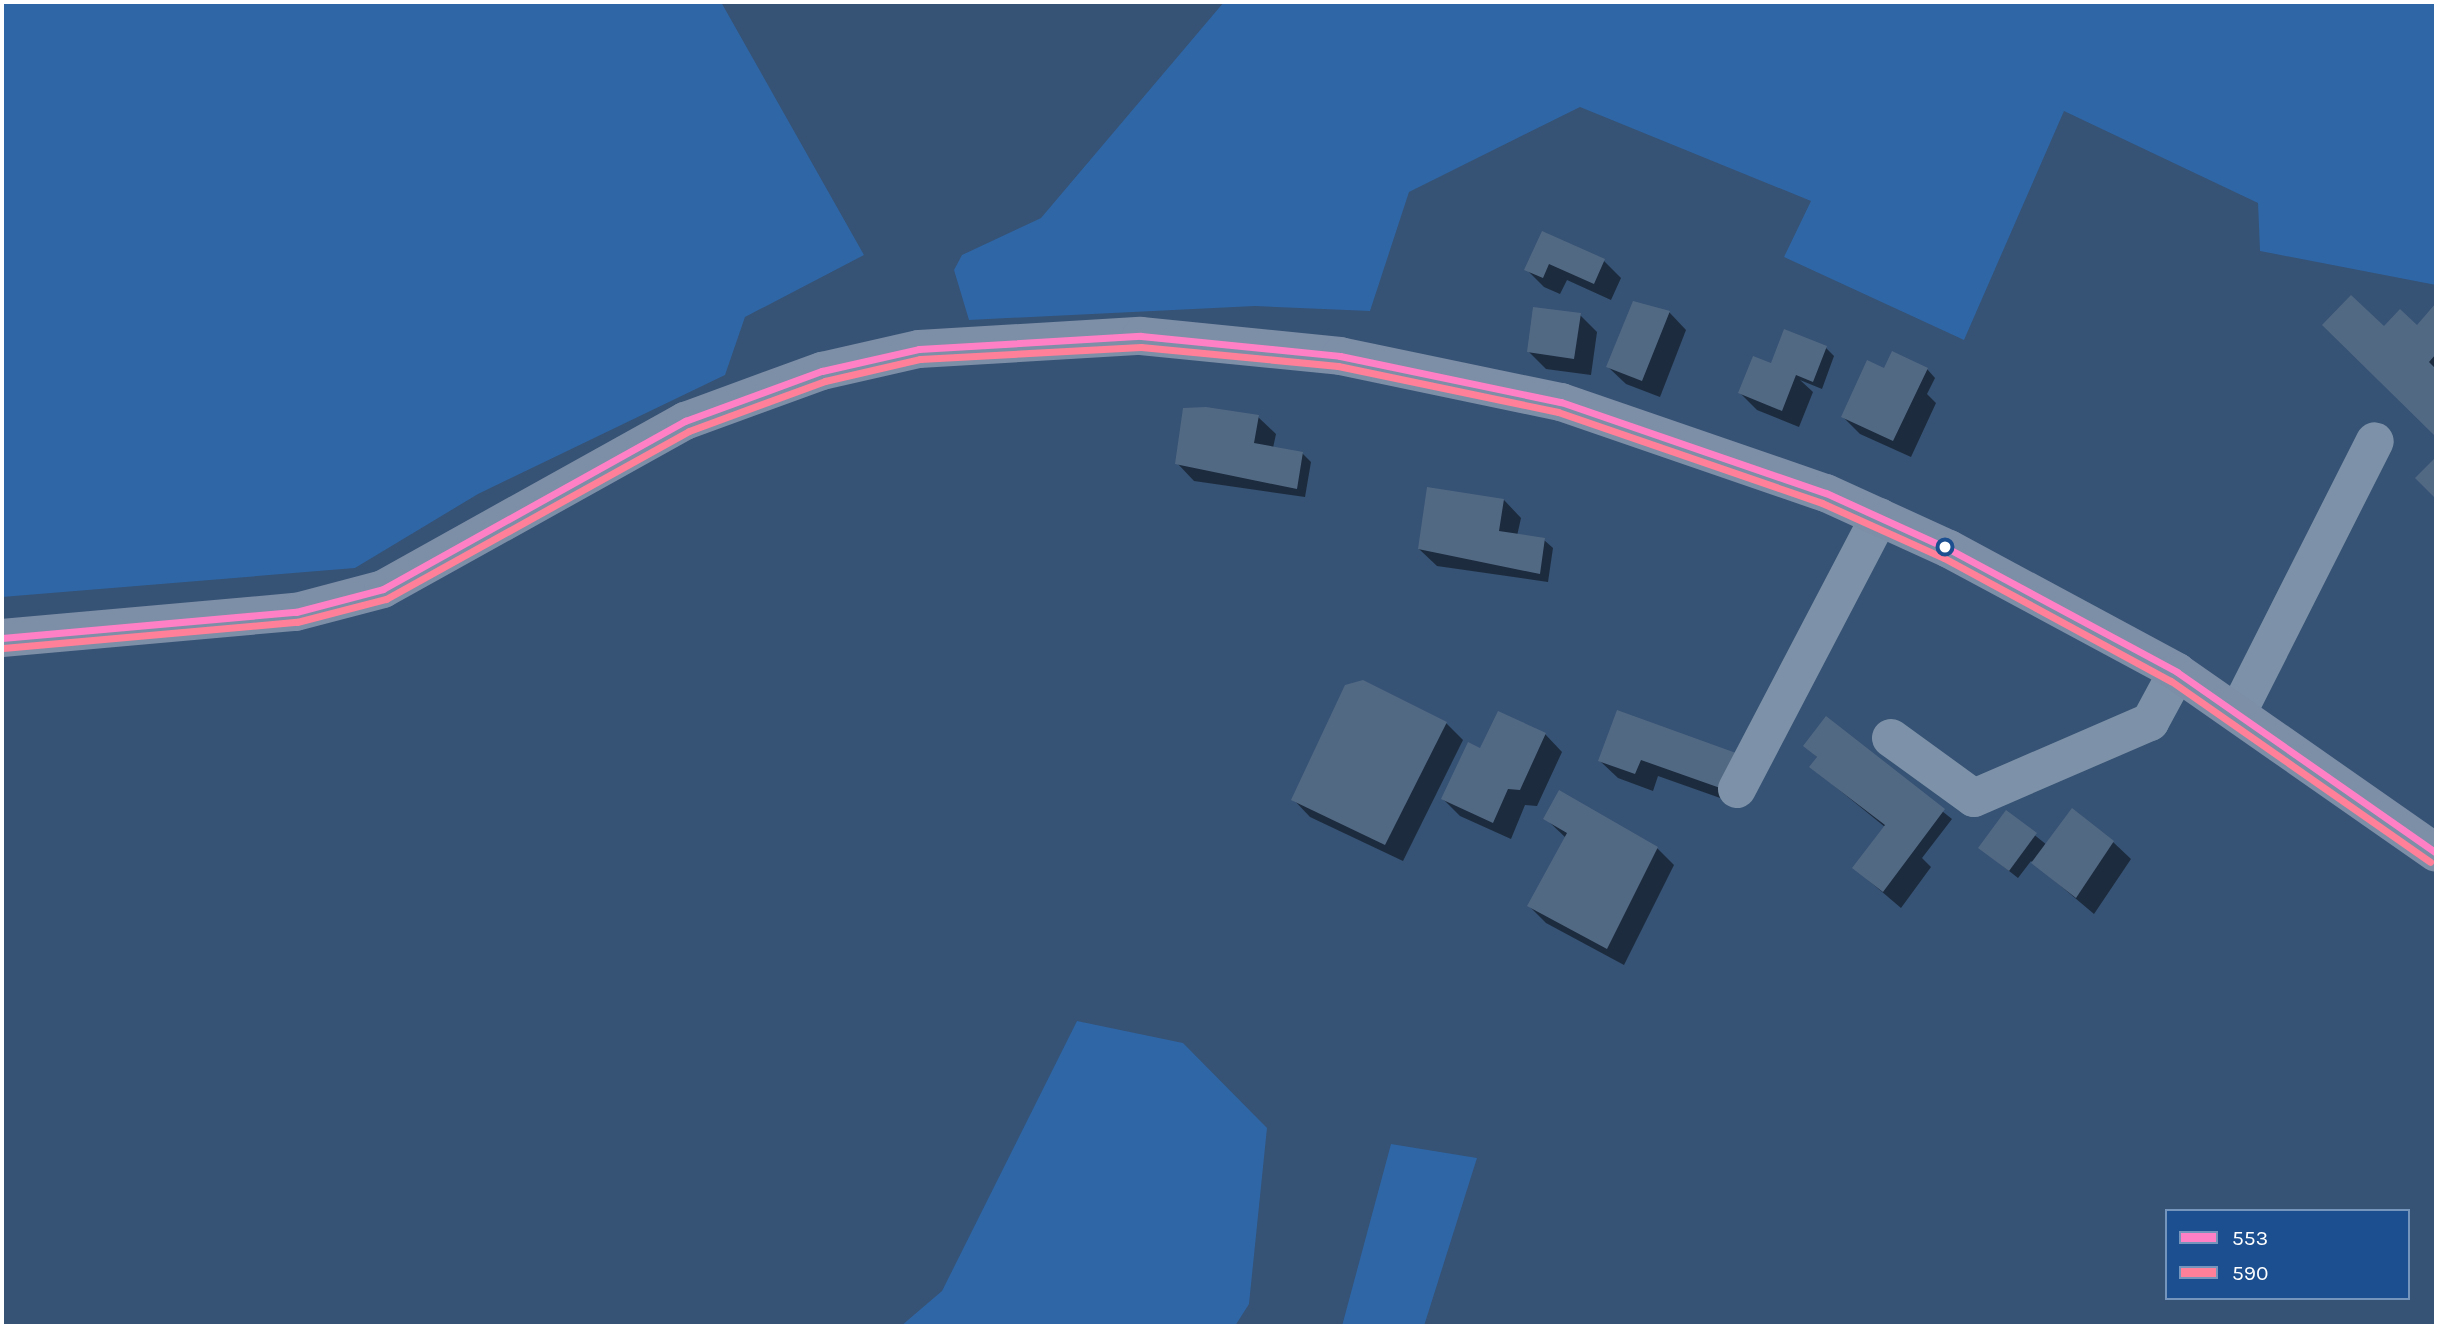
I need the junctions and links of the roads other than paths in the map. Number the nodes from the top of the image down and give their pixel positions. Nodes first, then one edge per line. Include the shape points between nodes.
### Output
1 (2375, 442) dead end
2 (1879, 517) junction
3 (2, 638) edge
4 (2177, 672) junction
5 (2239, 710) junction
6 (1891, 738) dead end
7 (1737, 789) dead end
8 (2436, 853) edge

1 - 5 lane
2 - 3 main road via 1723,453 1561,402 1340,356 1141,335 919,349 822,371 685,421 383,589 296,612
2 - 4 main road
2 - 7 lane
4 - 5 main road
4 - 6 lane via 2150,722 1975,798
5 - 8 main road

